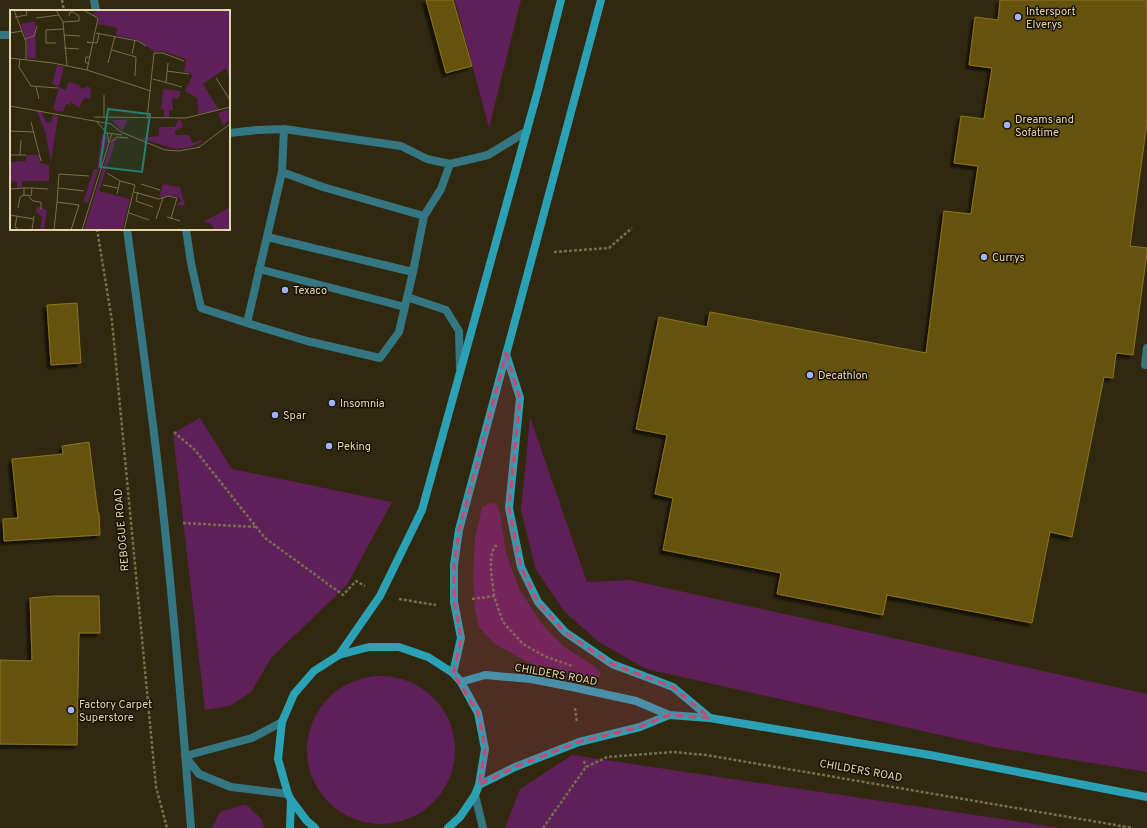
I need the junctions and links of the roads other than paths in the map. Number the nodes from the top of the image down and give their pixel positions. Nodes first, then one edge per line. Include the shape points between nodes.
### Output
1 (94, 0) edge
2 (561, 0) edge
3 (601, 0) edge
4 (96, 10) edge
5 (10, 34) edge
6 (0, 35) edge
7 (284, 129) junction
8 (527, 131) junction
9 (230, 133) edge
10 (450, 164) junction
11 (282, 172) junction
12 (424, 216) junction
13 (127, 230) edge
14 (186, 230) edge
15 (267, 237) junction
16 (259, 269) junction
17 (413, 272) junction
18 (407, 297) junction
19 (405, 307) junction
20 (247, 323) junction
21 (1147, 348) edge
22 (506, 353) junction
23 (1145, 365) dead end
24 (460, 373) junction
25 (339, 655) junction
26 (453, 673) junction
27 (461, 682) junction
28 (669, 715) junction
29 (710, 718) junction
30 (282, 722) junction
31 (186, 756) junction
32 (479, 785) junction
33 (475, 795) junction
34 (290, 797) junction
35 (1147, 797) edge
36 (191, 828) edge
37 (290, 828) edge
38 (315, 828) edge
39 (448, 828) edge
40 (483, 828) edge

1 - 4 street
2 - 8 main road
3 - 22 main road
5 - 6 street
7 - 9 street
7 - 10 street via 401,146 427,159
7 - 11 street
8 - 10 street via 488,155
8 - 24 main road
10 - 12 street via 441,189
11 - 12 street
11 - 15 street
12 - 17 street
13 - 31 street via 152,414
14 - 20 street via 201,308
15 - 16 street
15 - 17 street
16 - 19 street
16 - 20 street
17 - 18 street
18 - 19 street
18 - 24 street via 446,310 459,330
19 - 20 street via 399,332 380,358 307,341
21 - 23 street
22 - 26 main road via 459,530 454,565 454,602 461,638
22 - 29 main road via 520,398 509,508 521,567 538,602 565,632 612,664 673,687
24 - 25 main road via 422,510 380,596
25 - 26 main road via 369,647 399,647 428,656
25 - 30 main road via 314,671 294,694
26 - 27 main road
27 - 28 main road, CHILDERS ROAD via 485,675 531,678 636,702
27 - 32 main road via 478,713 485,749
28 - 29 main road, CHILDERS ROAD
28 - 32 main road, CHILDERS ROAD via 640,727 579,742 515,767
29 - 35 main road, CHILDERS ROAD via 930,755
30 - 31 street via 252,738
30 - 34 main road via 278,759
31 - 34 street via 199,774 232,787
31 - 36 street
32 - 33 main road
33 - 39 main road via 460,818
33 - 40 street
34 - 37 main road
34 - 38 main road

